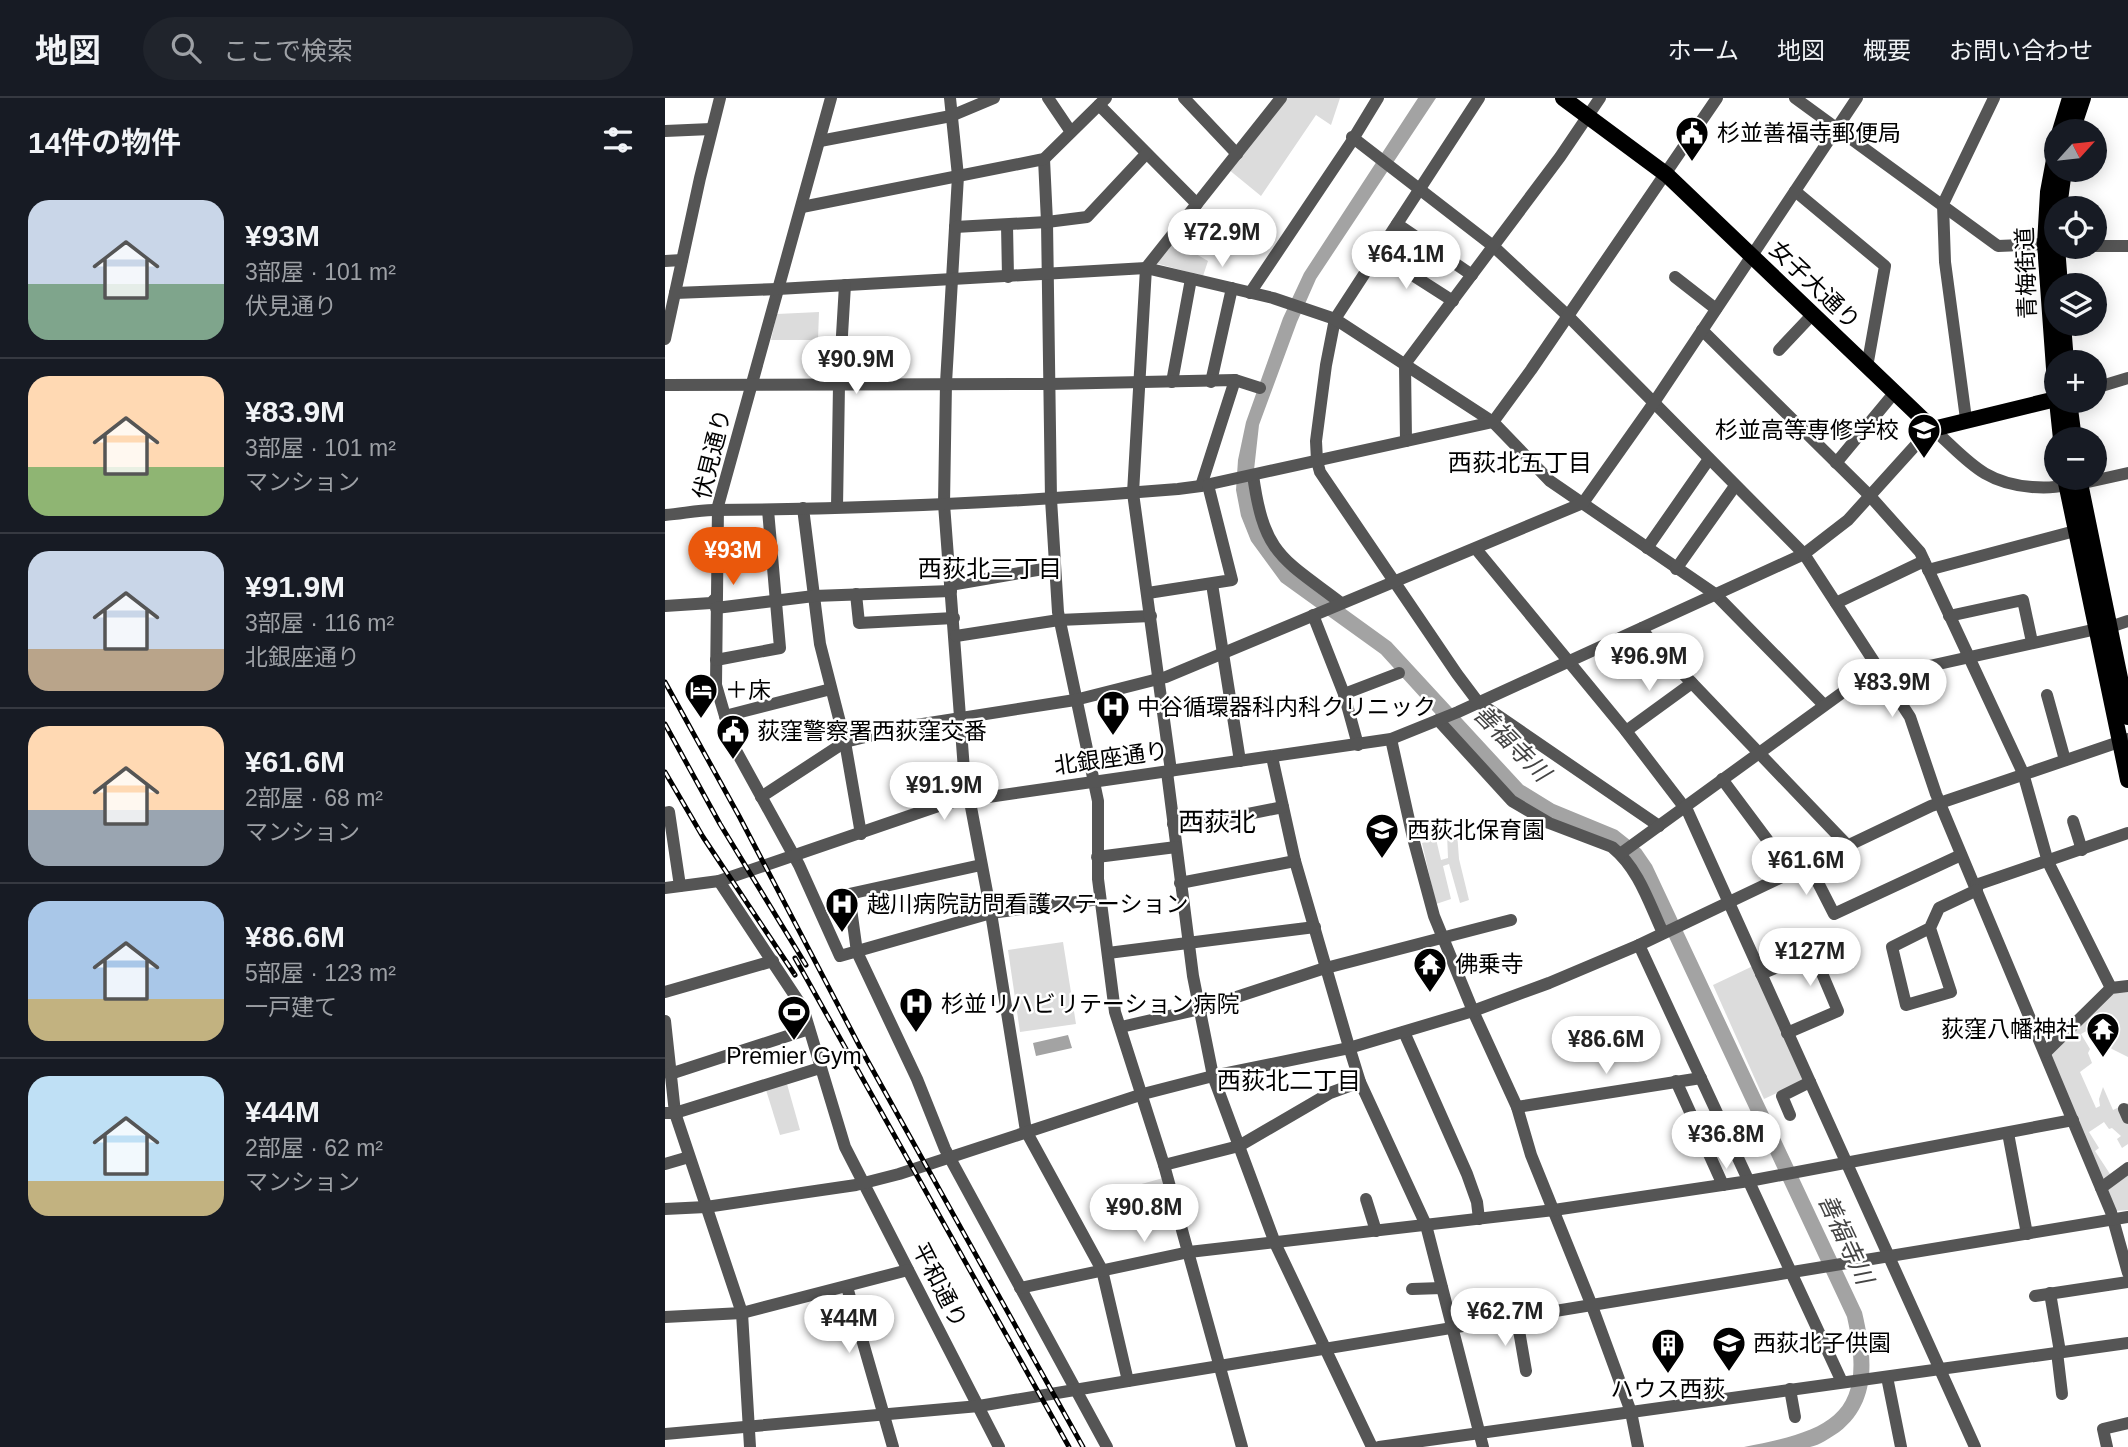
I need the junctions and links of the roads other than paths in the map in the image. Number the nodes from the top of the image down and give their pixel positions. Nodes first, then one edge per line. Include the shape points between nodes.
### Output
1 (720, 98) edge
2 (831, 98) edge
3 (950, 98) edge
4 (995, 98) edge
5 (1048, 98) edge
6 (1184, 98) edge
7 (1281, 98) edge
8 (1378, 98) edge
9 (1479, 98) edge
10 (1563, 98) edge
11 (1600, 98) edge
12 (1717, 98) edge
13 (1795, 98) edge
14 (1857, 98) edge
15 (1994, 98) edge
16 (2070, 98) edge
17 (2083, 98) edge
18 (1102, 101) edge
19 (951, 116) junction
20 (1588, 116) junction
21 (2064, 119) edge
22 (2076, 119) edge
23 (1838, 128) junction
24 (711, 129) junction
25 (665, 131) edge
26 (1071, 132) junction
27 (1352, 137) junction
28 (820, 141) junction
29 (1146, 154) junction
30 (1237, 155) junction
31 (1044, 159) junction
32 (1667, 175) junction
33 (958, 176) junction
34 (1419, 190) junction
35 (1795, 191) junction
36 (1197, 204) junction
37 (1943, 204) junction
38 (801, 207) junction
39 (1048, 222) junction
40 (1397, 224) junction
41 (1007, 225) junction
42 (955, 227) junction
43 (1493, 246) junction
44 (2044, 246) edge
45 (2107, 246) edge
46 (2128, 246) edge
47 (1378, 253) junction
48 (1752, 257) junction
49 (2053, 259) edge
50 (682, 260) junction
51 (665, 261) edge
52 (1146, 268) junction
53 (1047, 275) junction
54 (1472, 275) junction
55 (1008, 277) junction
56 (1675, 277) dead end
57 (1191, 279) junction
58 (951, 280) junction
59 (845, 285) junction
60 (1232, 288) junction
61 (778, 289) junction
62 (675, 293) junction
63 (1250, 293) junction
64 (1453, 301) junction
65 (1716, 309) junction
66 (1812, 315) junction
67 (1569, 316) junction
68 (1335, 319) junction
69 (1702, 330) junction
70 (666, 335) edge
71 (1779, 350) dead end
72 (2055, 350) edge
73 (1405, 364) junction
74 (1867, 367) junction
75 (2128, 378) edge
76 (1235, 380) junction
77 (1139, 382) junction
78 (1172, 382) junction
79 (1211, 382) junction
80 (946, 383) junction
81 (1050, 384) junction
82 (2107, 384) edge
83 (665, 385) edge
84 (751, 385) junction
85 (839, 385) junction
86 (1260, 388) dead end
87 (1895, 393) junction
88 (2044, 402) edge
89 (1653, 404) junction
90 (1966, 419) junction
91 (1493, 422) junction
92 (1933, 429) junction
93 (1406, 442) junction
94 (1709, 459) junction
95 (1317, 461) junction
96 (1836, 463) junction
97 (2128, 473) edge
98 (1248, 476) junction
99 (2107, 476) edge
100 (1735, 485) junction
101 (1204, 486) junction
102 (2044, 488) edge
103 (2073, 490) edge
104 (2074, 490) edge
105 (1133, 493) junction
106 (1870, 496) junction
107 (1051, 499) junction
108 (1583, 503) junction
109 (944, 504) junction
110 (837, 507) junction
111 (803, 508) junction
112 (719, 510) junction
113 (768, 510) junction
114 (665, 515) edge
115 (2075, 531) junction
116 (1647, 548) junction
117 (1476, 549) junction
118 (1804, 554) junction
119 (1926, 566) junction
120 (1055, 567) junction
121 (1676, 569) junction
122 (1395, 581) junction
123 (1212, 584) junction
124 (951, 588) junction
125 (1148, 593) junction
126 (856, 594) junction
127 (1714, 594) junction
128 (814, 596) junction
129 (775, 600) junction
130 (716, 603) junction
131 (1836, 603) junction
132 (1339, 604) junction
133 (665, 606) edge
134 (1318, 613) junction
135 (1151, 616) junction
136 (1949, 616) junction
137 (954, 618) junction
138 (1059, 620) junction
139 (2128, 621) edge
140 (1642, 628) junction
141 (2104, 628) junction
142 (956, 636) junction
143 (2032, 642) junction
144 (1224, 654) junction
145 (1969, 657) junction
146 (716, 660) junction
147 (1569, 661) junction
148 (1399, 673) dead end
149 (1882, 676) junction
150 (1157, 680) junction
151 (1692, 683) junction
152 (831, 689) junction
153 (1344, 694) junction
154 (2047, 695) dead end
155 (1075, 700) junction
156 (1478, 702) junction
157 (1824, 705) junction
158 (725, 716) junction
159 (2128, 717) edge
160 (961, 718) junction
161 (1439, 720) junction
162 (1626, 731) junction
163 (1391, 739) junction
164 (2124, 740) edge
165 (845, 742) junction
166 (1358, 745) junction
167 (1759, 752) junction
168 (1272, 757) junction
169 (2064, 760) junction
170 (1240, 761) junction
171 (1169, 771) junction
172 (2023, 773) junction
173 (1722, 779) junction
174 (2128, 780) edge
175 (1094, 782) junction
176 (761, 797) junction
177 (969, 799) junction
178 (1940, 803) junction
179 (1685, 806) junction
180 (1283, 807) junction
181 (665, 813) edge
182 (2073, 821) dead end
183 (1173, 824) junction
184 (1659, 826) junction
185 (861, 834) junction
186 (2128, 834) edge
187 (1848, 846) junction
188 (1175, 847) junction
189 (2082, 850) junction
190 (1621, 853) junction
191 (1961, 855) junction
192 (793, 856) junction
193 (1097, 857) junction
194 (1295, 860) junction
195 (2048, 862) junction
196 (981, 865) junction
197 (1809, 865) junction
198 (1793, 873) junction
199 (719, 881) junction
200 (1180, 883) junction
201 (680, 886) junction
202 (665, 888) edge
203 (1977, 888) junction
204 (1100, 899) junction
205 (1728, 902) junction
206 (991, 913) junction
207 (1511, 920) dead end
208 (1315, 927) junction
209 (1930, 928) junction
210 (1665, 932) junction
211 (1443, 938) junction
212 (1188, 942) junction
213 (1639, 945) junction
214 (857, 952) junction
215 (1108, 953) junction
216 (773, 961) junction
217 (1326, 968) junction
218 (1761, 974) junction
219 (2128, 986) edge
220 (2112, 988) junction
221 (665, 992) edge
222 (1200, 1009) junction
223 (1473, 1011) junction
224 (665, 1021) edge
225 (1121, 1027) junction
226 (809, 1029) junction
227 (1403, 1032) junction
228 (1787, 1033) junction
229 (1349, 1048) junction
230 (2046, 1052) junction
231 (820, 1068) junction
232 (670, 1074) junction
233 (1213, 1076) junction
234 (1701, 1078) junction
235 (1676, 1081) junction
236 (1360, 1082) junction
237 (1810, 1082) junction
238 (1143, 1094) junction
239 (1517, 1107) junction
240 (670, 1113) edge
241 (1790, 1115) dead end
242 (2073, 1120) junction
243 (1026, 1131) junction
244 (2008, 1133) junction
245 (1240, 1146) junction
246 (949, 1156) junction
247 (689, 1157) junction
248 (1846, 1163) junction
249 (665, 1164) edge
250 (1164, 1165) junction
251 (2128, 1168) edge
252 (1749, 1181) junction
253 (863, 1183) junction
254 (1723, 1185) junction
255 (2101, 1188) junction
256 (1366, 1199) dead end
257 (706, 1207) junction
258 (665, 1209) edge
259 (1554, 1210) junction
260 (2128, 1217) edge
261 (1479, 1219) junction
262 (2114, 1220) junction
263 (1426, 1225) junction
264 (1375, 1231) junction
265 (2027, 1234) junction
266 (1275, 1243) junction
267 (1189, 1252) junction
268 (1890, 1257) junction
269 (1103, 1269) junction
270 (908, 1270) junction
271 (2128, 1273) edge
272 (1791, 1274) junction
273 (2128, 1282) edge
274 (847, 1287) junction
275 (1020, 1288) junction
276 (1442, 1288) junction
277 (1412, 1289) dead end
278 (2050, 1293) junction
279 (2035, 1296) dead end
280 (1592, 1306) junction
281 (742, 1313) junction
282 (665, 1317) edge
283 (1517, 1319) junction
284 (1452, 1329) junction
285 (2128, 1343) edge
286 (1325, 1349) junction
287 (2058, 1352) junction
288 (1220, 1366) junction
289 (1939, 1369) junction
290 (1526, 1371) dead end
291 (1887, 1377) junction
292 (1128, 1381) junction
293 (1854, 1381) junction
294 (1790, 1389) junction
295 (1075, 1390) junction
296 (2062, 1394) dead end
297 (979, 1406) junction
298 (1630, 1412) junction
299 (884, 1414) junction
300 (1795, 1417) dead end
301 (2128, 1423) edge
302 (749, 1427) junction
303 (1480, 1433) junction
304 (665, 1434) edge
305 (750, 1447) edge
306 (893, 1447) edge
307 (999, 1447) edge
308 (1107, 1447) edge
309 (1242, 1447) edge
310 (1371, 1447) edge
311 (1379, 1447) edge
312 (1483, 1447) edge
313 (1638, 1447) edge
314 (1901, 1447) edge
315 (1975, 1447) edge
316 (2107, 1447) edge

1 - 24 street
2 - 28 street, 伏見通り
3 - 19 street
4 - 19 street
5 - 26 street
6 - 30 street
7 - 30 street
8 - 27 street
9 - 34 street
10 - 20 main road, 女子大通り
11 - 20 street
12 - 32 street
13 - 23 street
14 - 23 street
15 - 37 street
16 - 21 main road
17 - 22 main road
18 - 26 street
18 - 29 street
19 - 28 street
19 - 33 street
20 - 32 main road, 女子大通り
20 - 43 street
23 - 35 street
23 - 37 street
24 - 25 street
24 - 50 street
26 - 31 street
27 - 34 street
27 - 63 street
28 - 38 street, 伏見通り
29 - 36 street
29 - 39 street via 1087,217
30 - 36 street
31 - 33 street
31 - 39 street
32 - 48 main road, 女子大通り
32 - 67 street
33 - 38 street
33 - 42 street
34 - 40 street
34 - 43 street
35 - 48 street
35 - 74 street via 1885,266
36 - 52 street
37 - 44 street via 1998,246
37 - 90 street via 1945,262
38 - 61 street, 伏見通り
39 - 41 street
39 - 53 street
40 - 47 street
40 - 54 street
41 - 42 street
41 - 55 street
42 - 58 street
43 - 54 street
43 - 67 street
45 - 46 street
47 - 64 street
47 - 68 street
48 - 65 street
48 - 66 main road, 女子大通り
49 - 72 main road, 青梅街道
50 - 51 street
50 - 62 street
52 - 53 street
52 - 57 street
52 - 77 street
53 - 55 street
53 - 81 street
54 - 64 street
55 - 58 street
56 - 65 street
57 - 60 street
57 - 78 street
58 - 59 street
58 - 80 street
59 - 61 street
59 - 85 street
60 - 63 street
60 - 79 street
61 - 62 street
61 - 84 street, 伏見通り
62 - 70 street
63 - 68 street
64 - 73 street
65 - 69 street
66 - 71 street
66 - 74 main road, 女子大通り
67 - 89 street
67 - 91 street
68 - 73 street
68 - 95 street via 1316,441
69 - 89 street
69 - 96 street
73 - 91 street
73 - 93 street
74 - 87 main road, 女子大通り
75 - 82 street
76 - 79 street
76 - 86 street
76 - 101 street
77 - 78 street
77 - 81 street
77 - 105 street
78 - 79 street
80 - 81 street
80 - 85 street
80 - 109 street
81 - 107 street
83 - 84 street
84 - 85 street
84 - 112 street, 伏見通り
85 - 110 street
87 - 92 main road, 女子大通り
87 - 96 street
88 - 90 main road
89 - 94 street
89 - 108 street
90 - 92 main road
91 - 93 street
91 - 108 street via 1550,481
92 - 102 street via 1978,470 1998,481
92 - 106 street, 北銀座通り
93 - 95 street
94 - 100 street
94 - 116 street
95 - 98 street
95 - 122 street
96 - 106 street
97 - 99 street
98 - 101 street
98 - 132 street via 1275,548
100 - 118 street
100 - 121 street
101 - 105 street
101 - 123 street via 1232,580
103 - 115 main road
104 - 141 main road
105 - 107 street
105 - 125 street
106 - 118 street, 北銀座通り via 1848,520
106 - 119 street via 1920,552
107 - 109 street
107 - 120 street
108 - 116 street
108 - 117 street
109 - 110 street
109 - 124 street
110 - 111 street
111 - 113 street
111 - 128 street
112 - 113 street
112 - 114 street
112 - 130 street, 伏見通り
113 - 129 street
115 - 119 street
115 - 141 main road
116 - 121 street
117 - 122 street
117 - 147 street
118 - 127 street, 北銀座通り
118 - 131 street
119 - 131 street
119 - 136 street
120 - 124 street
120 - 138 street
121 - 127 street
122 - 132 street
122 - 156 street
123 - 125 street
123 - 144 street
124 - 126 street
124 - 137 street
125 - 135 street
126 - 128 street
126 - 137 street via 859,623
127 - 140 street, 北銀座通り
127 - 157 street
128 - 129 street
128 - 152 street
129 - 130 street
129 - 146 street via 780,648
130 - 133 street
130 - 146 street, 伏見通り
131 - 149 street
132 - 134 street
134 - 144 street
134 - 153 street
135 - 138 street
135 - 150 street
136 - 143 street via 2022,600
136 - 145 street
137 - 142 street
138 - 142 street
138 - 155 street
139 - 141 street
140 - 147 street, 北銀座通り
140 - 151 street
141 - 143 street
141 - 159 main road
141 - 164 main road
142 - 160 street
143 - 145 street
144 - 150 street
144 - 170 street
145 - 149 street
145 - 172 street
146 - 158 street, 伏見通り via 716,685
147 - 156 street, 北銀座通り
147 - 162 street
148 - 153 street
149 - 157 street via 1857,682
149 - 178 street via 1910,717
150 - 155 street
150 - 171 street
151 - 162 street
151 - 167 street
152 - 158 street
152 - 165 street
153 - 166 street
154 - 169 street
155 - 160 street
155 - 175 street
156 - 161 street, 北銀座通り
156 - 184 street
157 - 167 street
158 - 176 street, 伏見通り via 734,747
160 - 165 street
160 - 177 street
161 - 163 street, 北銀座通り
161 - 190 street via 1512,801 1549,823
162 - 179 street
163 - 166 street, 北銀座通り
163 - 211 street via 1428,896
164 - 169 street
164 - 174 main road
165 - 176 street
165 - 185 street
166 - 168 street, 北銀座通り
167 - 173 street
167 - 187 street
168 - 170 street, 北銀座通り
168 - 180 street
169 - 172 street
170 - 171 street, 北銀座通り
171 - 175 street, 北銀座通り
171 - 183 street
172 - 178 street
172 - 195 street
173 - 179 street
173 - 198 street
175 - 177 street, 北銀座通り
175 - 193 street
176 - 192 street, 伏見通り
177 - 185 street, 北銀座通り
177 - 196 street
178 - 187 street
178 - 191 street
179 - 184 street
179 - 205 street
180 - 183 street
180 - 194 street
181 - 201 street via 669,812
182 - 189 street
183 - 188 street
184 - 190 street
185 - 192 street, 北銀座通り
186 - 189 street
187 - 197 street
188 - 193 street
188 - 200 street
189 - 195 street
190 - 210 street
191 - 197 street via 1833,914
191 - 203 street
192 - 199 street, 北銀座通り
192 - 214 street, 伏見通り via 837,954
193 - 204 street
194 - 200 street
194 - 208 street
195 - 203 street
195 - 220 street
196 - 206 street
196 - 214 street via 849,894
197 - 198 street
198 - 205 street
199 - 201 street, 北銀座通り
199 - 216 street, 平和通り
200 - 212 street
201 - 202 street, 北銀座通り
203 - 209 street via 1939,908
203 - 230 street
204 - 206 street
204 - 215 street
205 - 210 street
205 - 218 street
206 - 214 street
206 - 243 street
207 - 211 street
208 - 212 street
208 - 217 street
209 - 209 street via 1892,947 1906,1005 1951,992
210 - 213 street
211 - 217 street
211 - 223 street
212 - 215 street
212 - 222 street
213 - 223 street
213 - 234 street
214 - 246 street
215 - 225 street
216 - 221 street
216 - 226 street, 平和通り via 803,1008
217 - 222 street
217 - 229 street
218 - 228 street
218 - 228 street via 1813,952 1838,1011
219 - 220 street
220 - 230 street
222 - 225 street
222 - 233 street
223 - 227 street
223 - 239 street
224 - 232 street
225 - 238 street
226 - 231 street, 平和通り
226 - 232 street
227 - 229 street
227 - 261 street via 1467,1174
228 - 237 street
229 - 233 street
229 - 236 street
230 - 242 street
231 - 240 street
231 - 253 street, 平和通り via 840,1134
232 - 240 street
233 - 238 street
233 - 245 street
234 - 235 street
234 - 252 street
235 - 239 street
235 - 254 street
236 - 245 street via 1330,1093
236 - 263 street
237 - 241 street via 1781,1096
237 - 248 street
238 - 243 street
238 - 250 street
239 - 259 street
240 - 247 street
242 - 244 street
242 - 255 street
243 - 246 street
243 - 269 street
244 - 248 street
244 - 265 street
245 - 250 street
245 - 266 street
246 - 253 street
246 - 275 street
247 - 249 street
247 - 257 street
248 - 252 street
248 - 268 street
250 - 267 street
251 - 255 street
252 - 254 street
252 - 272 street
253 - 257 street
253 - 270 street, 平和通り
254 - 259 street
255 - 262 street
256 - 264 street
257 - 258 street
257 - 281 street
259 - 261 street
259 - 280 street
260 - 262 street
261 - 263 street
262 - 265 street
262 - 271 street
263 - 264 street
263 - 276 street
264 - 266 street
265 - 268 street
266 - 267 street
266 - 286 street
267 - 269 street
267 - 288 street
268 - 272 street
268 - 289 street
269 - 275 street
269 - 292 street
270 - 274 street
270 - 297 street, 平和通り
272 - 280 street
272 - 293 street
273 - 278 street
274 - 281 street
274 - 299 street
275 - 295 street
276 - 277 street
276 - 284 street
278 - 279 street
278 - 287 street
280 - 283 street
280 - 298 street
281 - 282 street
281 - 302 street
283 - 284 street
283 - 290 street
284 - 286 street
284 - 303 street
285 - 287 street
286 - 288 street
286 - 310 street
287 - 289 street
287 - 296 street
288 - 292 street
288 - 309 street
289 - 291 street
289 - 315 street
291 - 293 street
291 - 314 street
292 - 295 street
293 - 294 street
294 - 298 street
294 - 300 street
295 - 297 street
295 - 308 street
297 - 299 street
297 - 307 street, 平和通り
298 - 303 street
298 - 313 street
299 - 302 street
299 - 306 street
301 - 316 street via 2103,1429
302 - 304 street
302 - 305 street
303 - 311 street
303 - 312 street

